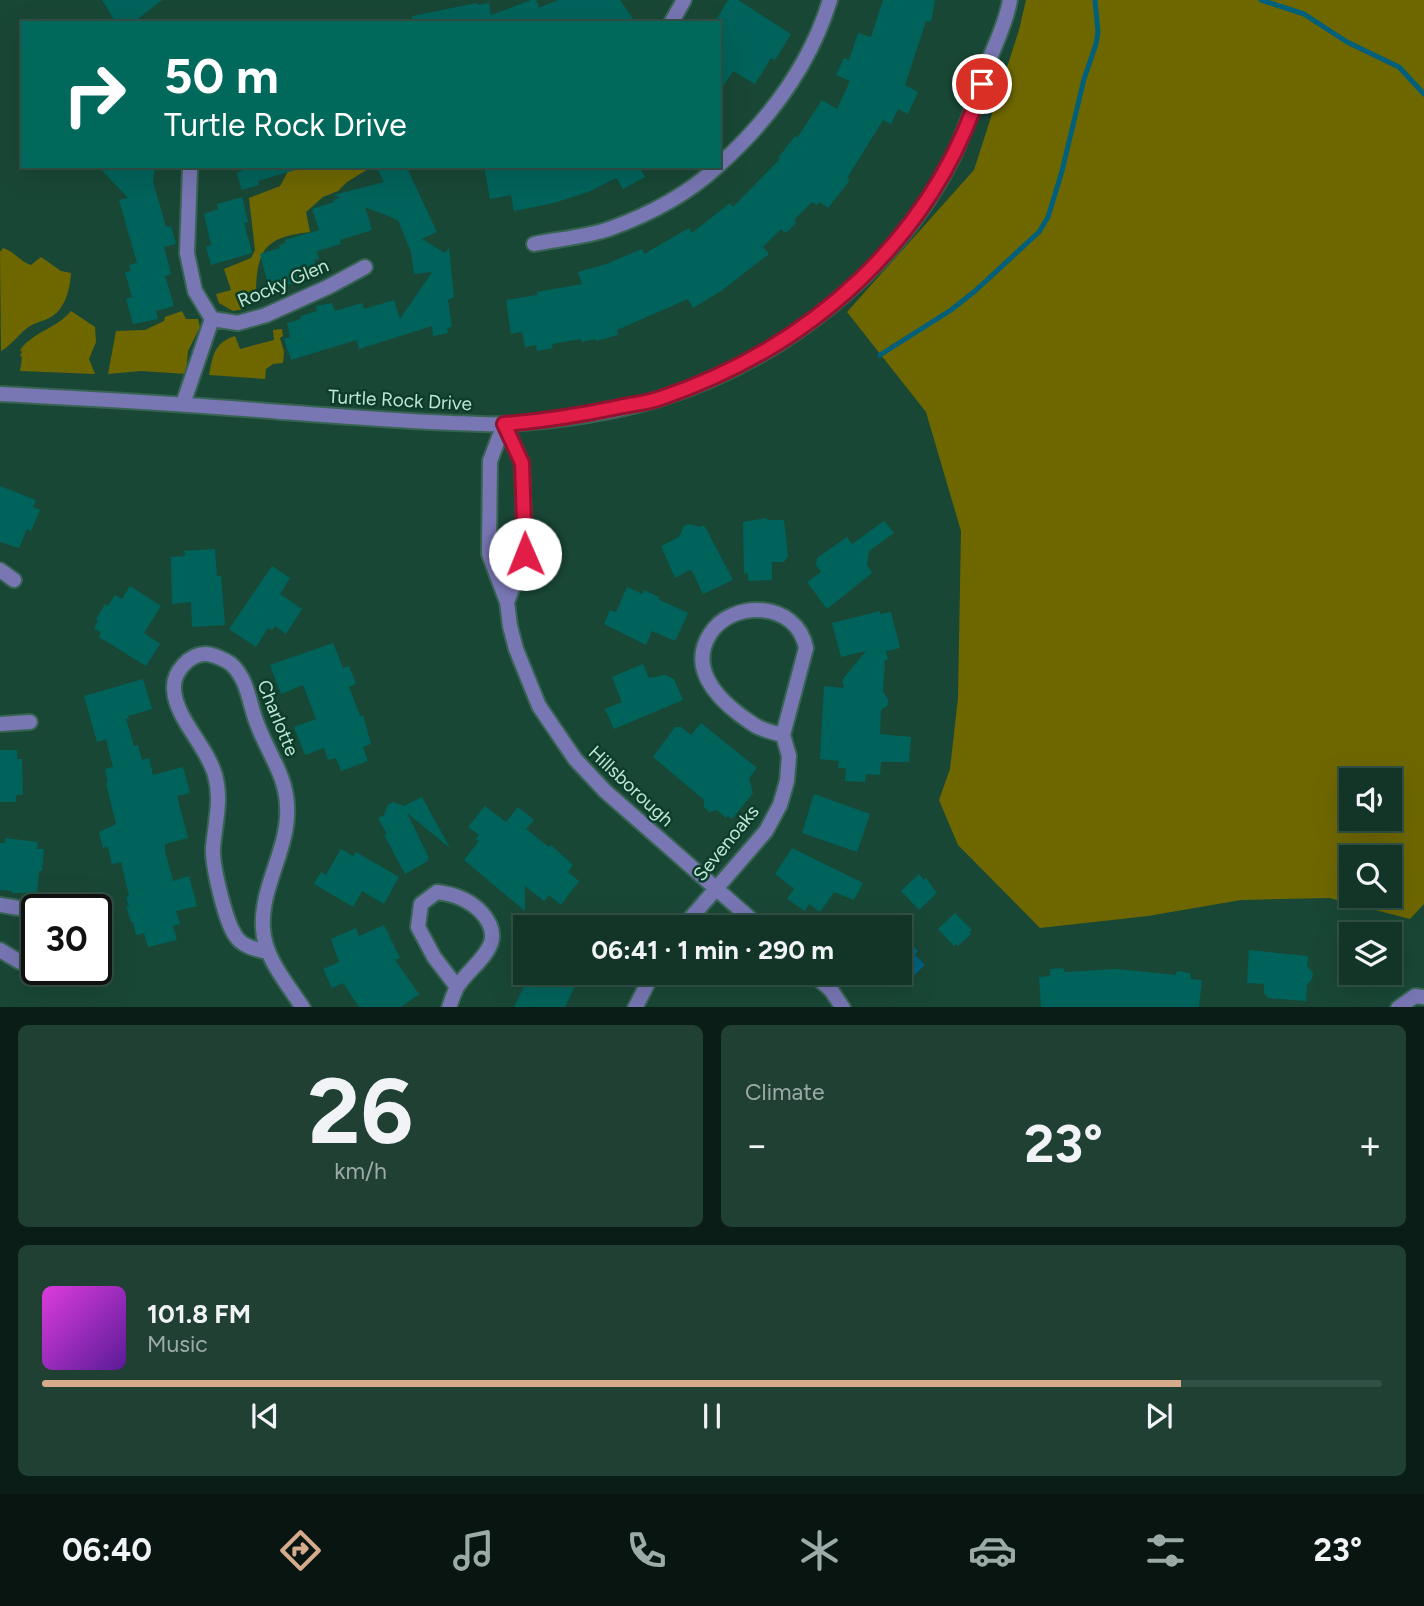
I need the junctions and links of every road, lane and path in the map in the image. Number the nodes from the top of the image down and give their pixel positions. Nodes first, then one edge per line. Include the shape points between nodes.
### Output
1 (684, 0) edge
2 (830, 0) edge
3 (1010, 0) edge
4 (672, 21) edge
5 (721, 164) edge
6 (717, 168) edge
7 (190, 169) dead end
8 (534, 244) dead end
9 (365, 267) dead end
10 (212, 319) junction
11 (0, 394) edge
12 (183, 404) junction
13 (504, 424) junction
14 (0, 570) edge
15 (14, 580) dead end
16 (507, 602) junction
17 (30, 722) dead end
18 (0, 724) edge
19 (783, 735) junction
20 (716, 888) junction
21 (0, 905) edge
22 (21, 908) edge
23 (693, 915) edge
24 (746, 915) edge
25 (0, 950) edge
26 (267, 951) junction
27 (21, 961) edge
28 (647, 985) edge
29 (825, 985) edge
30 (457, 987) junction
31 (1424, 996) edge
32 (303, 1007) edge
33 (449, 1007) edge
34 (635, 1007) edge
35 (843, 1007) edge
36 (1398, 1007) edge

1 - 4 street
2 - 5 street via 802,66 770,112
3 - 13 street, Turtle Rock Drive via 975,106 932,193 873,267 836,302 768,350 659,399
6 - 8 street via 659,208 607,229
7 - 10 street via 187,253 195,290
9 - 10 street, Rocky Glen via 266,314 239,323
10 - 12 street
11 - 12 street, Turtle Rock Drive
12 - 13 street, Turtle Rock Drive via 411,422
13 - 16 street, Hillsborough via 490,461 489,554
13 - 16 street, Hillsborough via 522,463 525,554
14 - 15 street
16 - 20 street, Hillsborough via 516,649 539,706 575,759
17 - 18 street
19 - 19 street, Sevenoaks via 756,726 718,696 705,676 701,654 710,633 737,614 771,611 797,625 804,637 806,648
19 - 20 street, Sevenoaks via 789,756 780,806 765,831
20 - 23 street, Sevenoaks
20 - 24 street, Hillsborough
21 - 22 street
25 - 27 street
26 - 26 street, Charlotte via 264,902 285,834 283,781 242,680 230,663 208,654 192,658 178,671 173,688 214,773 218,808 213,850 235,935 245,945
26 - 32 street, Charlotte
28 - 34 street
29 - 35 street
30 - 30 street via 483,957 492,941 492,926 480,910 456,894 437,892 421,904 418,927
30 - 33 street
31 - 36 street via 1415,996

